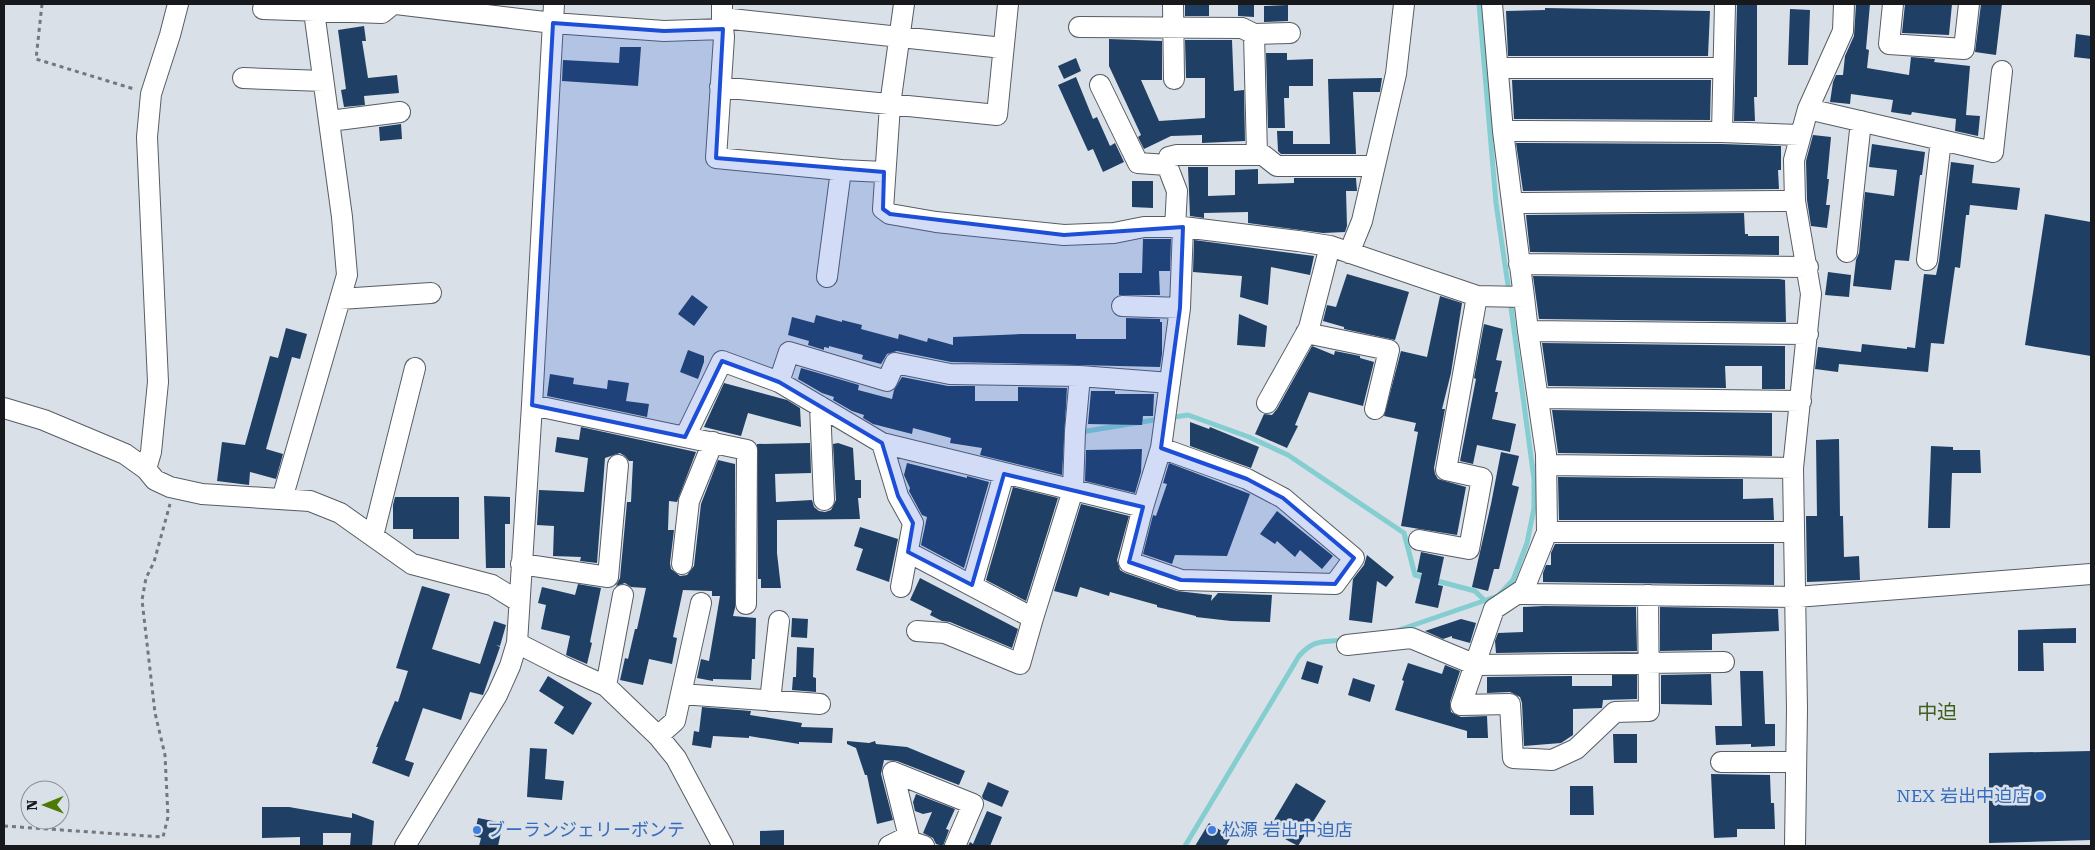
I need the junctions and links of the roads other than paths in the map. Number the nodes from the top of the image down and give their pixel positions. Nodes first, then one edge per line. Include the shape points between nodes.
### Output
1 (178, 4) edge
2 (394, 4) edge
3 (904, 4) edge
4 (1008, 4) edge
5 (1173, 4) edge
6 (1404, 4) edge
7 (1492, 4) edge
8 (1725, 4) edge
9 (1844, 4) edge
10 (1893, 4) edge
11 (1969, 4) edge
12 (313, 7) edge
13 (263, 9) dead end
14 (554, 14) edge
15 (722, 17) edge
16 (1079, 28) dead end
17 (1174, 28) junction
18 (1290, 33) dead end
19 (1254, 34) junction
20 (901, 38) junction
21 (1003, 48) junction
22 (1498, 68) junction
23 (1723, 68) junction
24 (2002, 71) dead end
25 (242, 78) dead end
26 (1174, 79) dead end
27 (323, 81) junction
28 (1100, 85) dead end
29 (720, 87) junction
30 (890, 105) junction
31 (1808, 109) junction
32 (400, 112) dead end
33 (330, 121) junction
34 (1861, 121) junction
35 (1503, 131) junction
36 (1722, 132) junction
37 (1799, 135) junction
38 (1941, 140) junction
39 (1257, 155) junction
40 (1167, 165) junction
41 (1374, 166) junction
42 (841, 170) junction
43 (884, 172) junction
44 (1795, 201) junction
45 (1512, 203) junction
46 (1179, 227) junction
47 (1330, 246) junction
48 (1847, 252) dead end
49 (1349, 253) junction
50 (1927, 260) dead end
51 (1519, 264) junction
52 (1808, 267) junction
53 (827, 277) dead end
54 (431, 293) dead end
55 (1477, 296) junction
56 (1513, 296) junction
57 (340, 299) junction
58 (1122, 306) dead end
59 (1180, 308) junction
60 (1528, 331) junction
61 (1306, 333) junction
62 (1808, 334) junction
63 (415, 368) dead end
64 (1080, 376) junction
65 (779, 382) junction
66 (1170, 383) junction
67 (1539, 398) junction
68 (1801, 401) junction
69 (1267, 403) dead end
70 (532, 405) junction
71 (820, 406) junction
72 (4, 408) edge
73 (1375, 409) dead end
74 (685, 437) junction
75 (713, 442) junction
76 (882, 443) junction
77 (1160, 448) junction
78 (618, 465) dead end
79 (1546, 465) junction
80 (1793, 468) junction
81 (146, 469) junction
82 (1004, 474) junction
83 (1073, 490) junction
84 (282, 499) junction
85 (824, 500) dead end
86 (1143, 507) junction
87 (1547, 532) junction
88 (1794, 532) junction
89 (373, 536) junction
90 (1419, 540) dead end
91 (908, 552) junction
92 (521, 564) junction
93 (682, 564) dead end
94 (2091, 574) edge
95 (972, 585) junction
96 (901, 588) dead end
97 (1518, 594) junction
98 (623, 595) dead end
99 (1648, 595) junction
100 (1796, 597) junction
101 (518, 601) junction
102 (701, 603) dead end
103 (746, 604) dead end
104 (1032, 618) junction
105 (779, 620) dead end
106 (916, 632) dead end
107 (517, 643) junction
108 (1347, 645) dead end
109 (1724, 662) dead end
110 (1648, 663) junction
111 (1476, 665) junction
112 (606, 686) junction
113 (680, 694) junction
114 (770, 701) junction
115 (820, 704) dead end
116 (658, 736) junction
117 (1721, 762) dead end
118 (1796, 762) junction
119 (917, 844) edge
120 (405, 846) edge
121 (723, 846) edge
122 (889, 846) edge
123 (955, 846) edge
124 (1795, 846) edge

1 - 81 street via 151,94 147,137 158,382 151,452
2 - 12 street via 382,13
2 - 14 street
3 - 20 street
4 - 21 street
5 - 17 street
6 - 41 street via 1396,74
7 - 22 street
8 - 23 street
9 - 31 street via 1843,31
10 - 11 street via 1890,44 1964,49
12 - 13 street
12 - 27 street
14 - 15 street via 664,31
14 - 70 street
15 - 20 street
15 - 29 street via 724,37
16 - 17 street
17 - 19 street via 1242,28
17 - 26 street
18 - 19 street
19 - 39 street
20 - 21 street
20 - 30 street
21 - 30 street via 997,115
22 - 23 street
22 - 35 street
23 - 36 street
24 - 38 street via 1993,152
25 - 27 street
27 - 33 street
28 - 40 street via 1138,164
29 - 30 street
29 - 42 street via 716,158
30 - 43 street
31 - 34 street
31 - 37 street
32 - 33 street
33 - 57 street via 347,276
34 - 38 street
34 - 48 street
35 - 36 street
35 - 45 street
36 - 37 street
37 - 44 street via 1794,160
38 - 50 street
39 - 40 street via 1177,155 1169,157
39 - 41 street via 1263,155 1278,166
40 - 46 street via 1177,191
41 - 49 street via 1362,221
42 - 43 street
42 - 53 street
43 - 46 street via 883,209 890,214 1064,235
44 - 45 street
44 - 52 street
45 - 51 street
46 - 47 street
46 - 59 street
47 - 49 street
47 - 61 street
49 - 55 street
51 - 52 street
51 - 56 street
52 - 62 street via 1811,294
54 - 57 street
55 - 56 street
55 - 90 street via 1446,470 1482,478 1469,550
56 - 60 street
57 - 84 street
58 - 59 street
59 - 66 street
60 - 62 street
60 - 67 street
61 - 69 street
61 - 73 street via 1389,350
62 - 68 street
63 - 89 street
64 - 65 street via 950,374 895,363 887,381 789,352
64 - 66 street
64 - 83 street
65 - 71 street
65 - 74 street via 722,361
66 - 77 street
67 - 68 street
67 - 79 street
68 - 80 street
70 - 74 street
70 - 92 street
71 - 76 street
71 - 85 street
72 - 81 street via 44,420 125,454
74 - 75 street
75 - 93 street via 689,502
75 - 103 street via 747,450
76 - 82 street
76 - 91 street via 898,496 913,523
77 - 86 street
77 - 86 street via 1247,479 1283,498 1354,558 1335,584 1181,580 1129,562
78 - 92 street via 608,577
79 - 80 street
79 - 87 street
80 - 88 street
81 - 84 street via 155,480 170,487 202,494
82 - 83 street
82 - 95 street
83 - 86 street
83 - 104 street
84 - 89 street via 310,501 340,513
87 - 88 street
87 - 97 street via 1524,590
88 - 100 street
89 - 101 street via 412,564 492,584
91 - 95 street
91 - 96 street
92 - 101 street
94 - 100 street
95 - 104 street
97 - 99 street
97 - 111 street via 1494,609
98 - 112 street
99 - 100 street
99 - 110 street
100 - 118 street
101 - 107 street
102 - 113 street
104 - 106 street via 1020,664 945,633
105 - 114 street
107 - 112 street
107 - 120 street via 497,695
108 - 111 street via 1411,638
109 - 110 street
110 - 111 street
110 - 111 street via 1648,711 1615,712 1576,749 1552,760 1513,758 1510,704 1461,705
112 - 116 street
113 - 114 street
113 - 116 street via 674,722
114 - 115 street
116 - 121 street via 676,758
117 - 118 street
118 - 124 street
119 - 122 street via 904,839
119 - 123 street via 893,772 973,804

